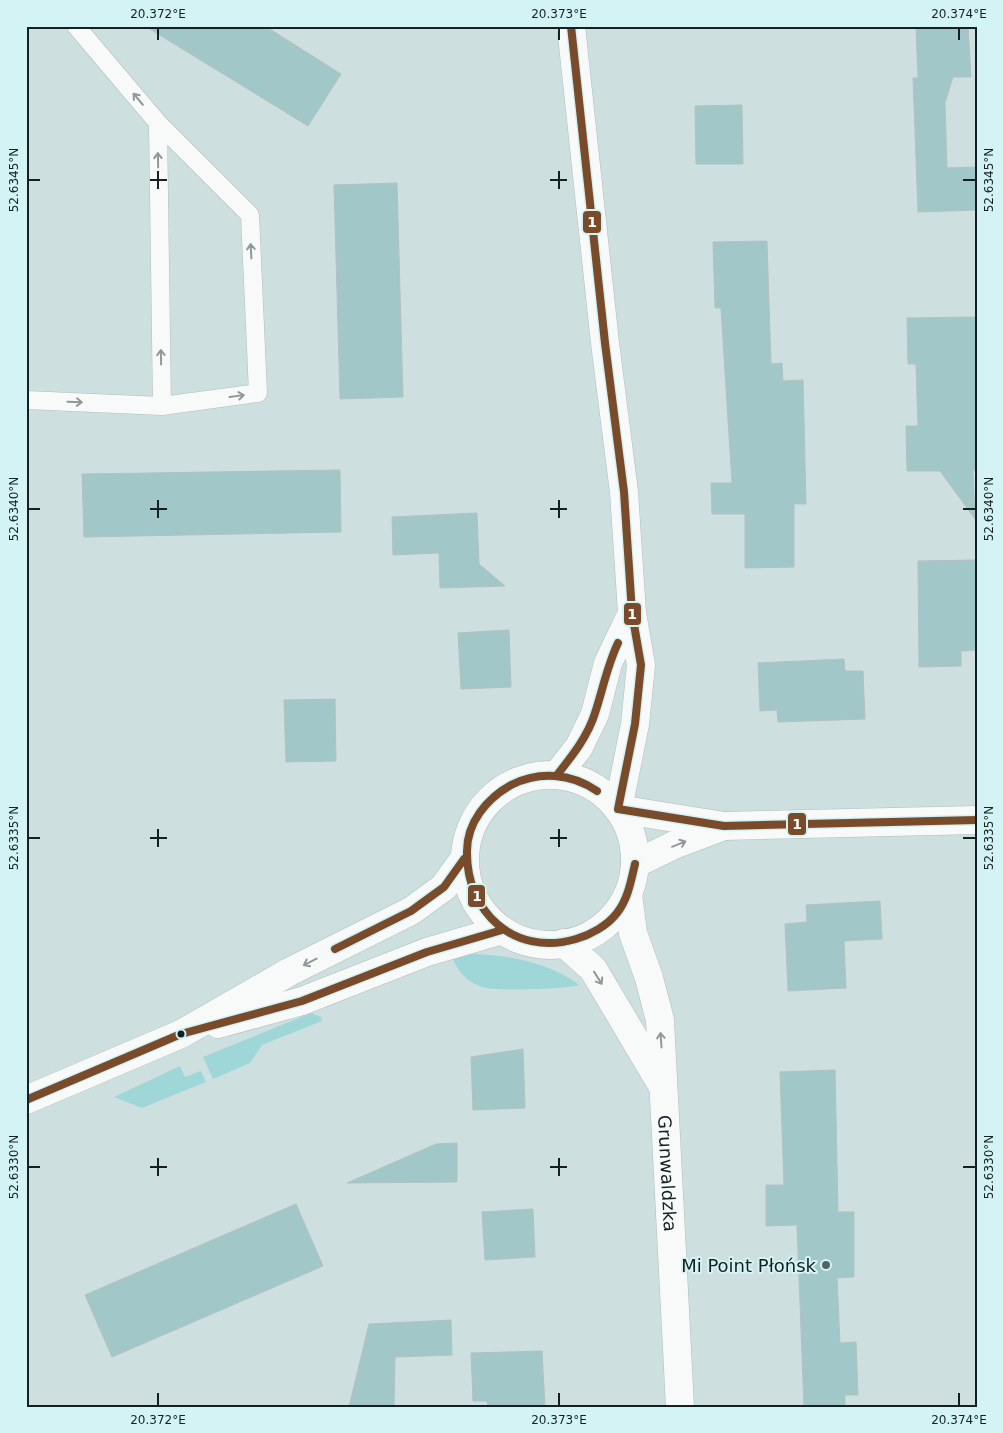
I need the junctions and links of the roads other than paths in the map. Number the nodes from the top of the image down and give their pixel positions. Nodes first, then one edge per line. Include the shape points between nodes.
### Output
1 (76, 26) edge
2 (571, 26) edge
3 (158, 123) junction
4 (26, 400) edge
5 (162, 406) junction
6 (632, 613) junction
7 (557, 775) junction
8 (618, 808) junction
9 (977, 820) edge
10 (724, 826) junction
11 (464, 859) junction
12 (635, 864) junction
13 (628, 894) junction
14 (502, 930) junction
15 (564, 943) junction
16 (181, 1034) junction
17 (664, 1089) junction
18 (26, 1100) edge
19 (680, 1407) edge

3 -> 1 lane
2 - 6 street via 624,492
5 -> 3 lane
5 -> 3 lane via 258,393 250,215
4 -> 5 lane
6 - 7 street via 608,663 595,714 579,747
6 - 8 street via 641,665 635,724
7 - 8 street via 591,786
7 - 11 street via 529,777 503,788 483,807 469,832
8 - 10 street
8 - 12 street via 634,845
9 - 10 street
12 -> 10 street
11 - 14 street via 474,899
11 -> 16 street via 444,887 411,911 289,972
12 - 13 street
13 - 15 street via 613,918 591,935
17 -> 13 street, Grunwaldzka via 660,1020 633,933
14 - 15 street via 531,943
14 - 16 street via 427,952 302,1001
15 -> 17 street, Grunwaldzka via 593,969
16 - 18 street
17 - 19 street, Grunwaldzka

